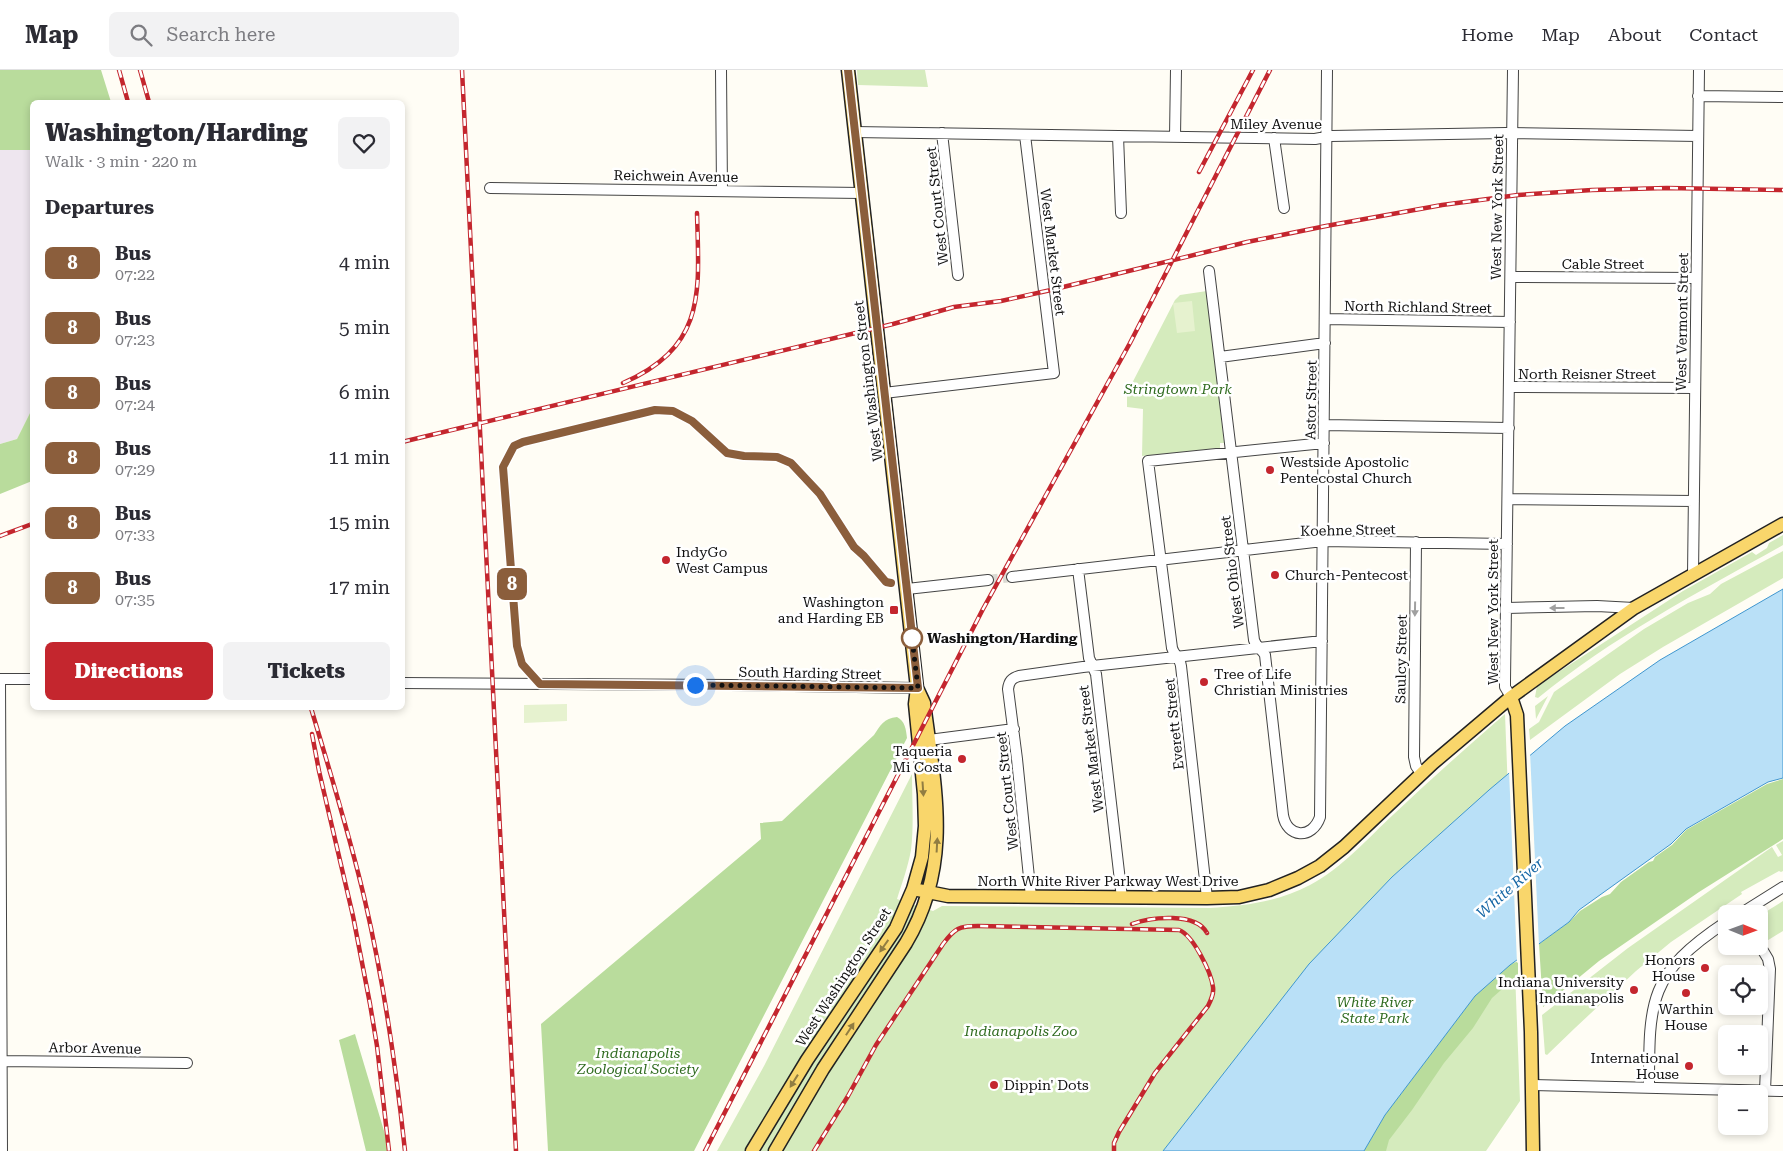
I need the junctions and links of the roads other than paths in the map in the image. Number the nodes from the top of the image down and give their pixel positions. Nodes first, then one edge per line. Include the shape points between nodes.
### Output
1 (721, 70) edge
2 (848, 70) edge
3 (1176, 70) edge
4 (1327, 70) edge
5 (1513, 70) edge
6 (1699, 70) edge
7 (1698, 96) junction
8 (1783, 97) edge
9 (854, 132) junction
10 (1512, 133) junction
11 (942, 134) junction
12 (1025, 135) junction
13 (1118, 136) junction
14 (1698, 136) junction
15 (1175, 137) junction
16 (1326, 137) junction
17 (1274, 138) junction
18 (490, 188) dead end
19 (722, 191) junction
20 (862, 193) junction
21 (1284, 208) dead end
22 (1121, 213) dead end
23 (1209, 271) dead end
24 (958, 274) dead end
25 (1511, 277) junction
26 (1696, 278) junction
27 (1325, 319) junction
28 (1510, 322) junction
29 (1325, 343) junction
30 (1220, 356) junction
31 (1509, 387) junction
32 (1695, 388) junction
33 (884, 393) junction
34 (1324, 425) junction
35 (1509, 428) junction
36 (1324, 443) junction
37 (1232, 452) junction
38 (1508, 499) junction
39 (1694, 501) junction
40 (1783, 524) edge
41 (1323, 541) junction
42 (1416, 542) junction
43 (1507, 544) junction
44 (1244, 551) junction
45 (1160, 559) junction
46 (1078, 569) junction
47 (1693, 574) junction
48 (1012, 577) tunnel mouth
49 (988, 580) tunnel mouth
50 (907, 589) junction
51 (1507, 608) junction
52 (1634, 608) junction
53 (1322, 641) junction
54 (1259, 647) junction
55 (1177, 657) junction
56 (1092, 666) junction
57 (0, 679) edge
58 (30, 679) edge
59 (405, 683) edge
60 (918, 688) junction
61 (1511, 697) junction
62 (1014, 729) junction
63 (929, 740) junction
64 (1421, 773) junction
65 (0, 809) edge
66 (1319, 820) joint
67 (1783, 887) edge
68 (913, 889) junction
69 (929, 893) junction
70 (1032, 897) junction
71 (1122, 898) junction
72 (1207, 898) junction
73 (1754, 905) edge
74 (1718, 928) edge
75 (0, 934) edge
76 (1766, 955) edge
77 (1, 1061) junction
78 (187, 1063) dead end
79 (1533, 1085) junction
80 (1765, 1085) edge
81 (1649, 1087) junction
82 (1718, 1089) edge
83 (1768, 1090) edge
84 (1783, 1091) edge
85 (2, 1151) edge
86 (752, 1151) edge
87 (775, 1151) edge
88 (1533, 1151) edge

1 - 19 street
2 - 9 main road, West Washington Street
3 - 15 street
4 - 16 street, Astor Street
5 - 10 street, West New York Street
6 - 7 street, West Vermont Street
7 - 8 street
7 - 14 street, West Vermont Street
9 - 11 street, Miley Avenue
9 - 20 main road, West Washington Street
10 - 14 street, Miley Avenue
10 - 16 street, Miley Avenue
10 - 25 street, West New York Street
11 - 12 street, Miley Avenue
11 - 24 street, West Court Street
12 - 13 street, Miley Avenue
12 - 33 street, West Market Street via 1054,373
13 - 15 street, Miley Avenue
13 - 22 street
14 - 26 street, West Vermont Street
15 - 17 street, Miley Avenue
16 - 17 street, Miley Avenue
16 - 27 street, Astor Street
17 - 21 street
18 - 19 street, Reichwein Avenue
19 - 20 street, Reichwein Avenue
20 - 33 main road, West Washington Street
23 - 30 street, West Ohio Street
25 - 26 street, Cable Street
25 - 28 street, West New York Street
26 - 32 street, West Vermont Street
27 - 28 street, North Richland Street
27 - 29 street, Astor Street
28 - 31 street, West New York Street
29 - 30 street
29 - 34 street, Astor Street
30 - 37 street, West Ohio Street
31 - 32 street, North Reisner Street
31 - 35 street, West New York Street
32 - 39 street, West Vermont Street
33 - 50 main road, West Washington Street
34 - 35 street
34 - 36 street, Astor Street
35 - 38 street, West New York Street
36 - 37 street
36 - 41 street, Astor Street
37 - 44 street, West Ohio Street
37 - 45 street, Everett Street via 1148,461
38 - 39 street
38 - 43 street, West New York Street
39 - 47 street, West Vermont Street
40 - 47 main road, North White River Parkway West Drive
41 - 42 street, Koehne Street
41 - 44 street, Koehne Street
41 - 53 street, Astor Street
42 - 43 street, Koehne Street
42 -> 64 street, Saulcy Street via 1414,757
43 - 51 street, West New York Street
44 - 45 street, Koehne Street
44 - 54 street, West Ohio Street via 1254,640
45 - 46 street, Koehne Street
45 - 55 street, Everett Street via 1172,648
46 - 48 street, Koehne Street
46 - 56 street, West Market Street
47 - 52 main road, North White River Parkway West Drive
49 - 50 street
50 - 60 main road, West Washington Street
52 -> 51 street
51 - 61 street, West New York Street via 1505,687
52 - 61 main road, North White River Parkway West Drive
53 - 54 street
53 - 66 street, Astor Street
54 - 55 street
54 - 66 street, West Ohio Street via 1265,655 1284,821 1292,830 1302,834 1313,829
55 - 56 street
55 - 72 street, Everett Street via 1182,666
56 - 62 street, West Court Street via 1019,676 1010,681 1008,689
56 - 71 street, West Market Street via 1096,674
57 - 58 street
57 - 65 street
59 - 60 street, South Harding Street
60 - 63 main road, West Washington Street via 924,703
60 -> 68 main road, West Washington Street via 915,704 925,826 922,857
61 - 64 main road, North White River Parkway West Drive
61 - 79 main road, West New York Street via 1518,726
62 - 63 street
62 - 70 street, West Court Street
69 -> 63 main road, West Washington Street via 938,835
64 - 72 main road, North White River Parkway West Drive via 1336,854 1309,873 1256,894
65 - 75 street
67 - 73 street
68 - 69 main road, North White River Parkway West Drive
68 -> 86 main road, West Washington Street via 896,928 807,1060
69 - 70 main road, North White River Parkway West Drive
87 -> 69 main road, West Washington Street via 823,1069 915,928
70 - 71 main road, North White River Parkway West Drive
71 - 72 main road, North White River Parkway West Drive
74 - 81 street via 1677,960 1659,988 1651,1017
75 - 77 street
76 - 80 street via 1770,969
77 - 78 street, Arbor Avenue
77 - 85 street
79 - 81 street
79 - 88 main road, West New York Street
81 - 82 street
83 - 84 street

